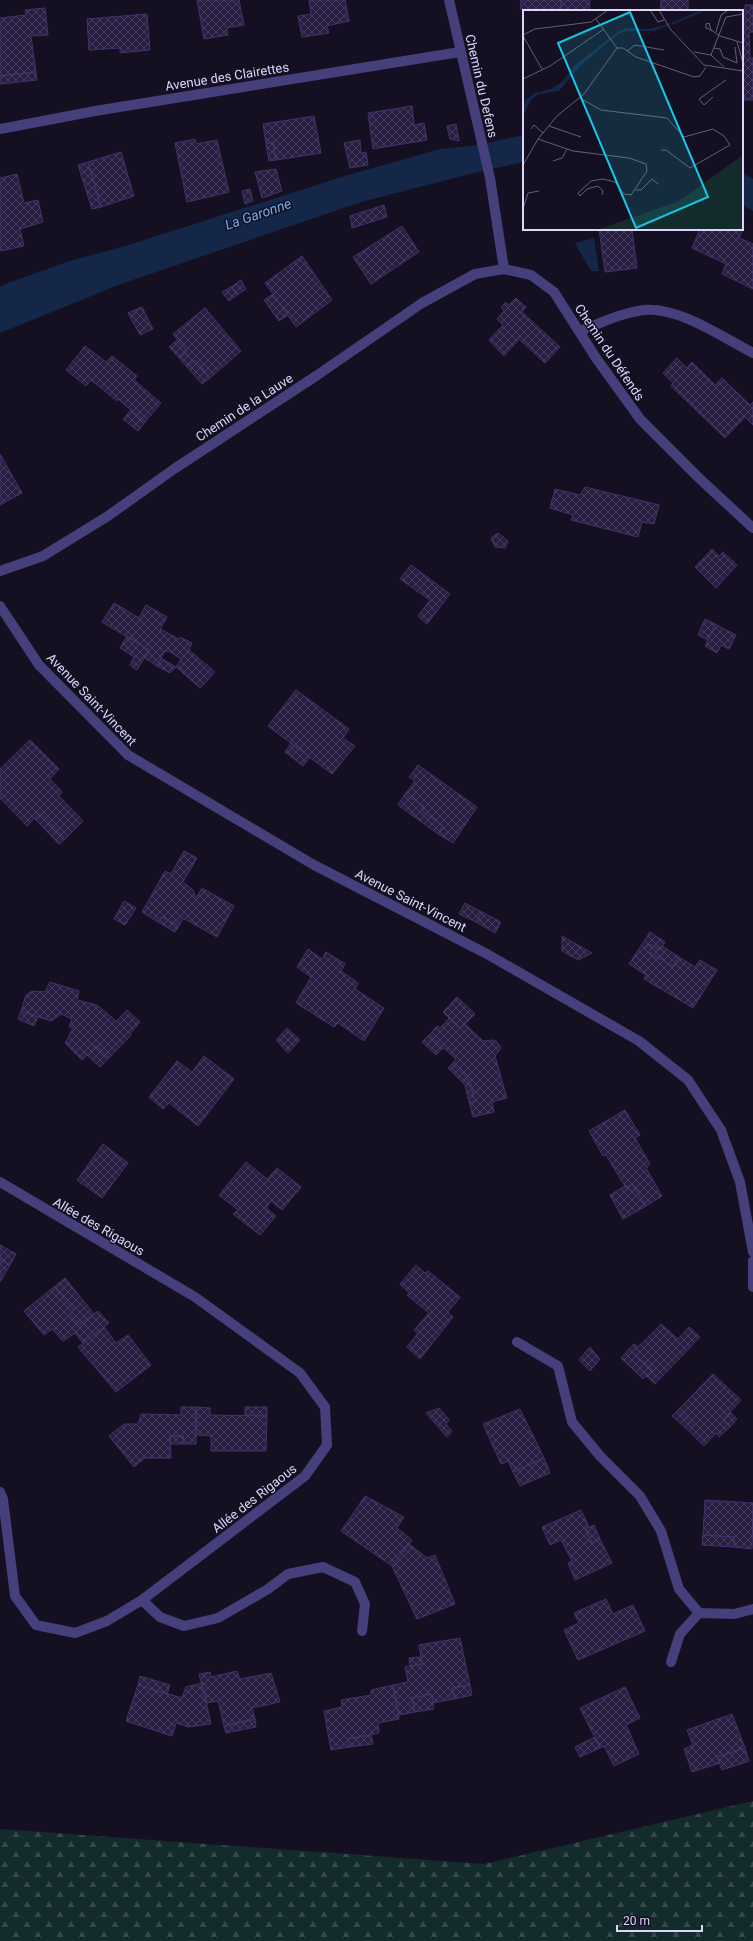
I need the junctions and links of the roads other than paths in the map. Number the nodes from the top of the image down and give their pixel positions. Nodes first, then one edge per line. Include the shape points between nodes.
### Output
1 (449, 0) edge
2 (460, 52) junction
3 (0, 129) edge
4 (504, 269) junction
5 (580, 331) junction
6 (753, 353) edge
7 (753, 528) edge
8 (0, 571) edge
9 (0, 606) edge
10 (0, 1182) edge
11 (753, 1252) edge
12 (753, 1261) edge
13 (753, 1287) edge
14 (517, 1342) dead end
15 (0, 1492) edge
16 (142, 1600) junction
17 (753, 1609) edge
18 (699, 1614) junction
19 (362, 1631) dead end
20 (671, 1662) dead end

1 - 2 street, Chemin du Defens
2 - 3 street, Avenue des Clairettes via 95,111
2 - 4 street, Chemin du Defens via 490,178
4 - 5 street, Chemin du Défends via 531,275 554,292
4 - 8 street, Chemin de la Lauve via 475,274 422,303 108,516 43,556
5 - 6 street via 617,315 645,310 679,314
5 - 7 street, Chemin du Défends via 640,419
9 - 11 street, Avenue Saint-Vincent via 39,665 128,755 314,865 487,954 639,1041 688,1080 721,1130 740,1182
10 - 16 street, Allée des Rigaous via 195,1297 300,1372 325,1407 327,1445 305,1476
12 - 13 street
14 - 18 street via 558,1366 572,1422 600,1456 640,1496 661,1531 679,1589
15 - 16 street, Allée des Rigaous via 15,1596 36,1625 74,1633 107,1621
16 - 19 street via 160,1617 184,1626 218,1618 268,1589 288,1574 323,1567 355,1582 365,1604
17 - 18 street via 734,1614
18 - 20 street via 680,1634

